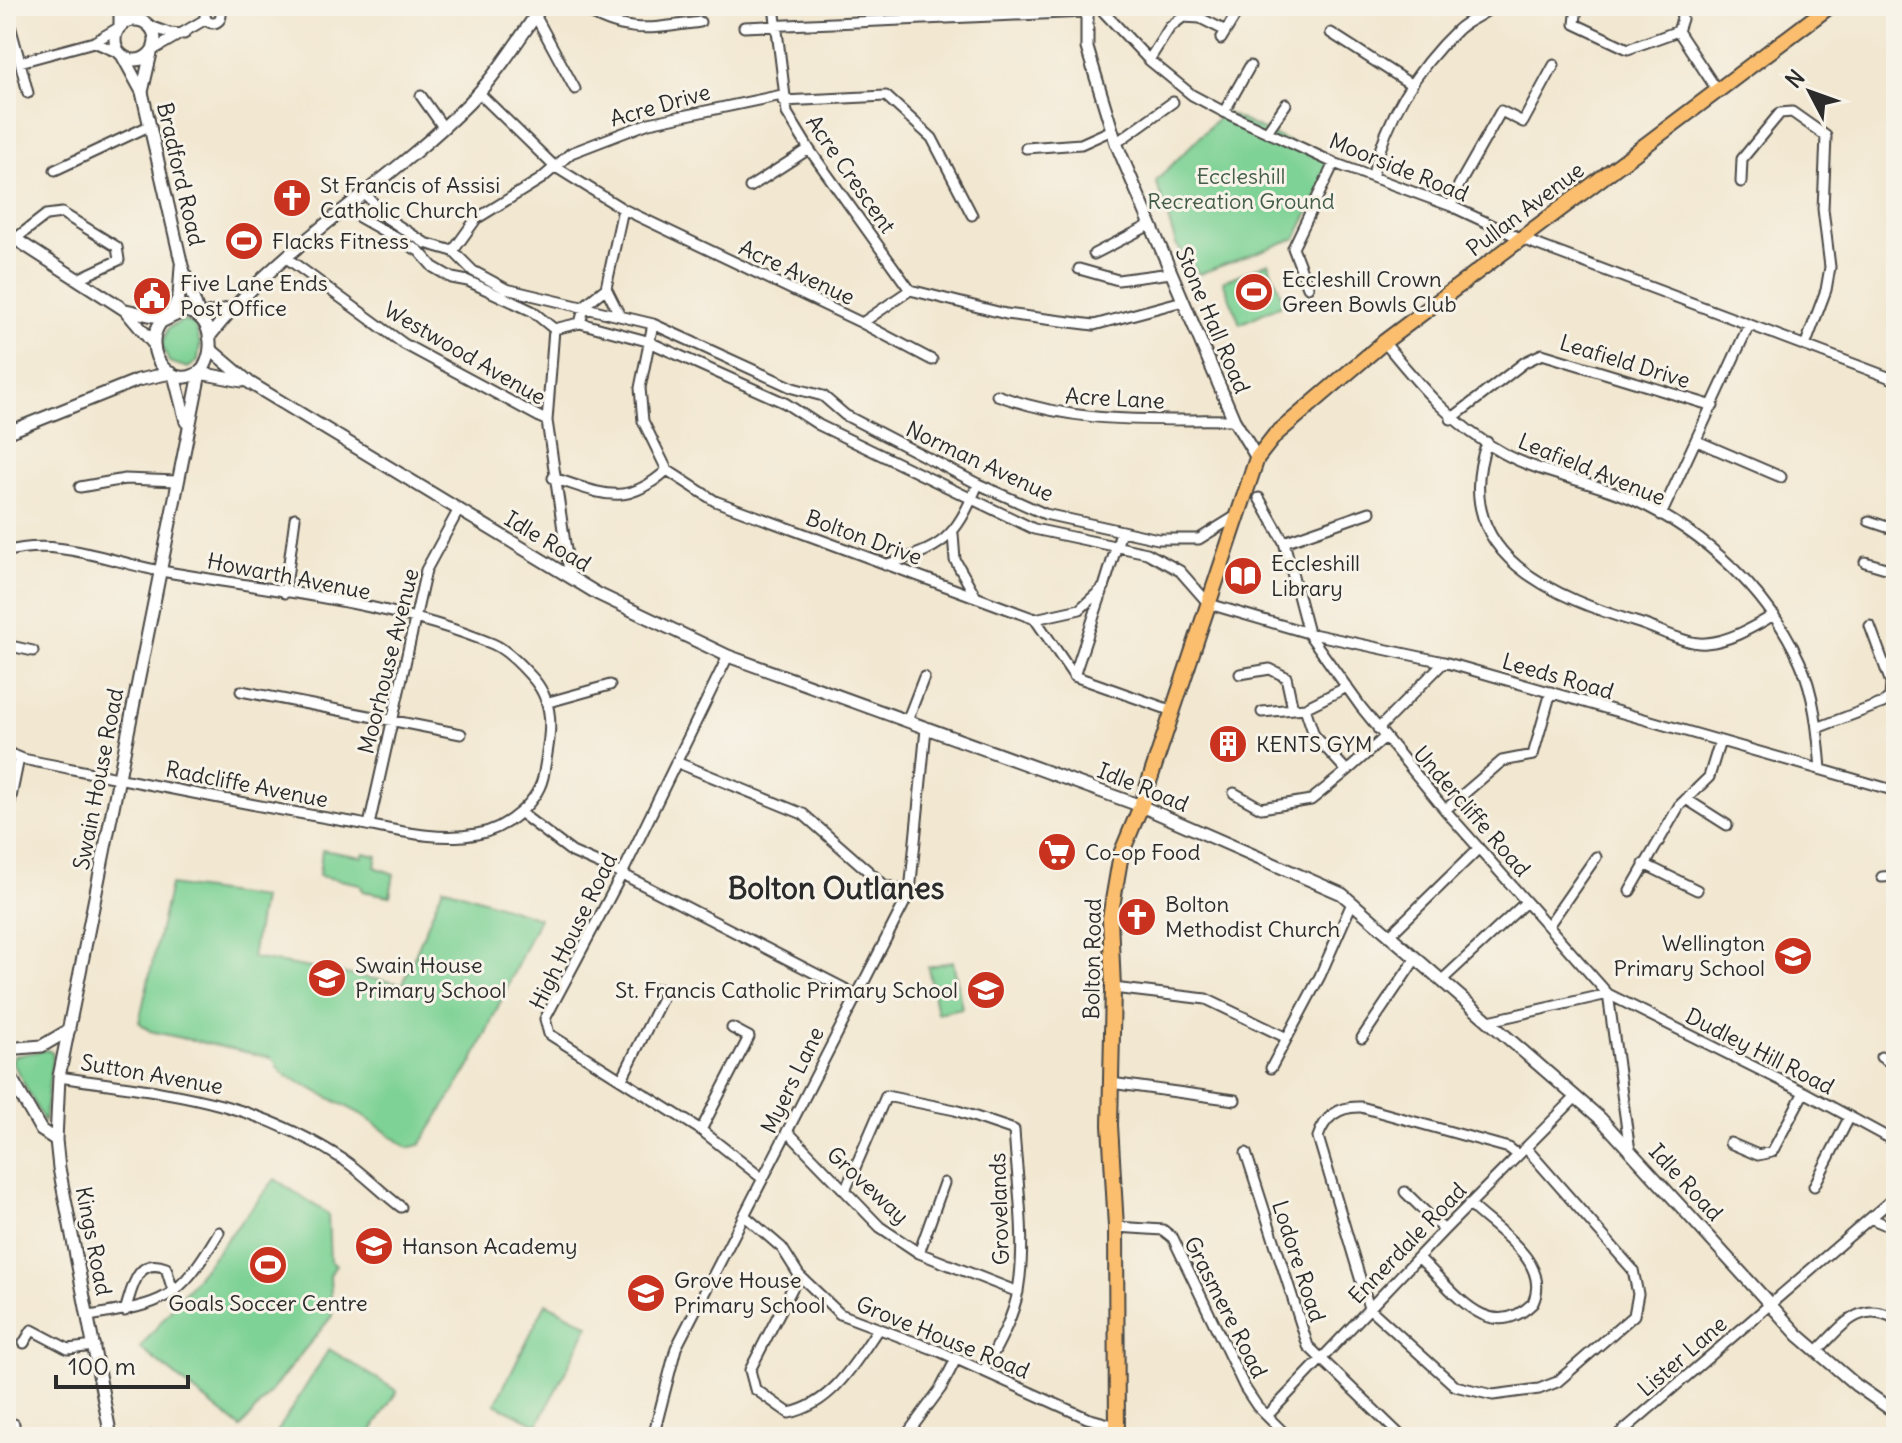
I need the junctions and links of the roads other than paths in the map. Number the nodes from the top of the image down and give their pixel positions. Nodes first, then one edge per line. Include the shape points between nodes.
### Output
1 (120, 6) edge
2 (134, 6) edge
3 (578, 6) edge
4 (774, 6) edge
5 (1098, 6) edge
6 (1241, 6) edge
7 (1493, 6) edge
8 (1577, 6) edge
9 (1680, 6) edge
10 (1830, 6) edge
11 (1086, 9) edge
12 (6, 11) edge
13 (538, 11) edge
14 (206, 19) dead end
15 (700, 22) dead end
16 (149, 25) junction
17 (775, 25) junction
18 (744, 27) dead end
19 (119, 28) junction
20 (1678, 31) junction
21 (1331, 33) dead end
22 (184, 34) junction
23 (94, 42) junction
24 (152, 51) junction
25 (121, 55) junction
26 (1149, 60) junction
27 (20, 62) junction
28 (1554, 65) dead end
29 (1250, 66) dead end
30 (1412, 85) junction
31 (575, 89) dead end
32 (1717, 90) junction
33 (142, 92) junction
34 (28, 93) dead end
35 (479, 93) junction
36 (421, 96) dead end
37 (783, 98) junction
38 (1173, 102) dead end
39 (1286, 104) dead end
40 (1224, 112) junction
41 (149, 126) junction
42 (443, 127) junction
43 (1112, 130) junction
44 (1268, 130) junction
45 (1116, 143) junction
46 (1026, 148) dead end
47 (809, 149) junction
48 (1334, 163) junction
49 (554, 166) junction
50 (55, 170) dead end
51 (1373, 174) junction
52 (1741, 182) dead end
53 (750, 187) dead end
54 (364, 192) junction
55 (1451, 206) junction
56 (345, 209) junction
57 (623, 209) junction
58 (972, 215) dead end
59 (1150, 225) junction
60 (10, 236) edge
61 (1522, 239) junction
62 (422, 247) junction
63 (453, 251) junction
64 (1094, 254) dead end
65 (288, 259) junction
66 (182, 266) junction
67 (1079, 269) dead end
68 (473, 271) junction
69 (1171, 273) junction
70 (78, 279) junction
71 (468, 281) junction
72 (1308, 287) dead end
73 (606, 288) junction
74 (910, 290) junction
75 (537, 298) junction
76 (1183, 301) junction
77 (585, 305) junction
78 (236, 306) junction
79 (125, 310) junction
80 (532, 311) junction
81 (170, 314) junction
82 (619, 314) junction
83 (199, 315) junction
84 (580, 323) junction
85 (862, 323) junction
86 (653, 324) junction
87 (1749, 325) junction
88 (554, 329) junction
89 (647, 341) junction
90 (152, 342) junction
91 (1384, 342) junction
92 (210, 343) junction
93 (1805, 346) junction
94 (155, 356) junction
95 (932, 360) dead end
96 (200, 373) junction
97 (172, 374) junction
98 (138, 380) junction
99 (1896, 380) edge
100 (250, 383) junction
101 (793, 388) junction
102 (997, 395) dead end
103 (785, 403) junction
104 (1713, 406) junction
105 (845, 415) junction
106 (1451, 419) junction
107 (1234, 420) junction
108 (547, 421) junction
109 (186, 427) junction
110 (836, 430) junction
111 (6, 433) edge
112 (1697, 441) junction
113 (1487, 442) junction
114 (1257, 458) junction
115 (667, 470) junction
116 (1781, 477) dead end
117 (553, 478) junction
118 (177, 481) junction
119 (978, 484) junction
120 (80, 487) dead end
121 (1259, 498) dead end
122 (971, 501) junction
123 (458, 511) junction
124 (1370, 512) dead end
125 (1239, 513) junction
126 (1661, 515) junction
127 (295, 518) dead end
128 (1869, 521) dead end
129 (1896, 530) edge
130 (1121, 532) junction
131 (953, 534) junction
132 (1284, 542) junction
133 (1115, 547) junction
134 (6, 552) edge
135 (1865, 562) dead end
136 (885, 565) junction
137 (159, 571) junction
138 (1896, 571) edge
139 (570, 577) junction
140 (1104, 587) junction
141 (285, 593) junction
142 (976, 597) junction
143 (1209, 604) junction
144 (1774, 615) junction
145 (413, 618) junction
146 (1035, 619) junction
147 (1870, 626) dead end
148 (1308, 633) junction
149 (6, 645) edge
150 (33, 651) dead end
151 (728, 656) junction
152 (1444, 662) junction
153 (1240, 674) dead end
154 (1074, 676) junction
155 (924, 677) dead end
156 (610, 685) dead end
157 (1347, 687) junction
158 (241, 691) dead end
159 (1551, 692) junction
160 (549, 702) junction
161 (1305, 708) junction
162 (1293, 709) junction
163 (1173, 711) junction
164 (1262, 712) dead end
165 (390, 720) junction
166 (907, 721) junction
167 (1817, 728) junction
168 (926, 729) junction
169 (1382, 733) junction
170 (461, 734) dead end
171 (1720, 741) junction
172 (6, 752) edge
173 (19, 758) junction
174 (676, 762) junction
175 (1821, 769) junction
176 (1347, 771) junction
177 (119, 778) junction
178 (1896, 791) edge
179 (1234, 793) dead end
180 (1686, 799) junction
181 (1141, 806) junction
182 (1445, 810) junction
183 (522, 814) junction
184 (6, 822) edge
185 (369, 825) junction
186 (1727, 825) dead end
187 (1479, 848) junction
188 (1596, 857) dead end
189 (1644, 864) junction
190 (622, 874) junction
191 (1896, 876) edge
192 (1882, 877) dead end
193 (1697, 890) dead end
194 (1630, 891) dead end
195 (910, 892) junction
196 (1526, 902) junction
197 (1352, 903) junction
198 (1548, 926) junction
199 (1390, 935) junction
200 (1416, 958) junction
201 (1442, 980) junction
202 (1113, 988) junction
203 (658, 989) dead end
204 (855, 994) junction
205 (1608, 994) junction
206 (1489, 1021) junction
207 (732, 1028) dead end
208 (69, 1030) junction
209 (1285, 1037) junction
210 (1362, 1038) dead end
211 (6, 1049) edge
212 (1881, 1057) dead end
213 (1896, 1066) edge
214 (1271, 1068) dead end
215 (6, 1069) edge
216 (59, 1077) junction
217 (622, 1079) junction
218 (1111, 1083) junction
219 (1804, 1092) junction
220 (20, 1093) junction
221 (1576, 1097) junction
222 (6, 1099) edge
223 (1235, 1100) dead end
224 (1849, 1118) junction
225 (701, 1130) junction
226 (787, 1131) junction
227 (56, 1140) junction
228 (1896, 1142) edge
229 (1730, 1143) dead end
230 (1522, 1152) junction
231 (1630, 1152) junction
232 (1246, 1153) dead end
233 (763, 1179) junction
234 (944, 1183) dead end
235 (1814, 1186) dead end
236 (845, 1191) junction
237 (1405, 1192) dead end
238 (1896, 1196) edge
239 (1469, 1204) junction
240 (401, 1207) dead end
241 (745, 1216) junction
242 (1872, 1219) junction
243 (1116, 1227) junction
244 (1896, 1229) edge
245 (1444, 1230) junction
246 (219, 1232) dead end
247 (919, 1253) junction
248 (1419, 1258) junction
249 (799, 1275) junction
250 (1018, 1292) junction
251 (174, 1294) junction
252 (1770, 1301) junction
253 (1369, 1308) junction
254 (125, 1311) junction
255 (89, 1316) junction
256 (1896, 1319) edge
257 (878, 1329) junction
258 (24, 1343) dead end
259 (95, 1346) junction
260 (1816, 1352) junction
261 (956, 1359) junction
262 (1320, 1359) junction
263 (984, 1371) junction
264 (1896, 1413) edge
265 (1267, 1416) junction
266 (14, 1424) dead end
267 (1117, 1432) edge
268 (14, 1437) edge
269 (111, 1437) edge
270 (653, 1437) edge
271 (905, 1437) edge
272 (1288, 1437) edge
273 (1402, 1437) edge
274 (1616, 1437) edge

1 - 19 street
2 - 16 street
3 - 15 street via 608,23 635,30
4 - 17 street, Acre Crescent
5 - 26 street, Moorside Road
6 - 26 street via 1222,34 1200,18 1183,17
7 - 30 street via 1460,26 1423,64
8 - 20 street via 1575,24 1628,49
9 - 20 street
10 - 32 main road, Pullan Avenue
11 - 17 street
11 - 43 street, Stone Hall Road via 1087,48
12 - 27 street
13 - 31 street
13 - 35 street
14 - 22 street
16 - 19 street via 130,20
16 - 22 street
16 - 24 street via 155,37
17 - 18 street
17 - 37 street, Acre Crescent
19 - 23 street
19 - 25 street via 115,42
20 - 32 street
21 - 30 street
22 - 24 street
23 - 25 street
23 - 27 street
24 - 25 street via 135,60
24 - 33 street, Bradford Road
25 - 33 street, Bradford Road
26 - 40 street, Moorside Road via 1192,95
27 - 34 street
28 - 55 street via 1523,122 1501,111
29 - 40 street
30 - 51 street via 1383,133
32 - 61 main road, Pullan Avenue
33 - 41 street, Bradford Road
35 - 42 street
35 - 49 street, Acre Avenue
36 - 42 street
37 - 47 street, Acre Crescent
37 - 49 street, Acre Drive via 649,123 571,153
37 - 58 street, Acre Drive via 886,96 932,138
38 - 45 street
39 - 44 street
40 - 44 street, Moorside Road
41 - 50 street
41 - 66 street, Bradford Road
42 - 54 street
43 - 45 street, Stone Hall Road
43 - 46 street via 1081,144
44 - 48 street, Moorside Road
45 - 59 street, Stone Hall Road
47 - 53 street
47 - 74 street, Acre Crescent
48 - 51 street, Moorside Road
48 - 72 street via 1293,248
49 - 57 street, Acre Avenue
49 - 63 street via 476,219
51 - 55 street, Moorside Road
52 - 93 street via 1742,159 1780,113 1792,112 1826,136 1823,209 1830,267
54 - 56 street
54 - 62 street, Norman Avenue
55 - 61 street, Moorside Road
56 - 62 street, Norman Avenue
56 - 65 street
57 - 73 street
57 - 85 street, Acre Avenue
59 - 64 street
59 - 69 street, Stone Hall Road
60 - 70 street
60 - 70 street via 46,215 62,213 117,247 119,260
61 - 87 street, Moorside Road
61 - 91 main road, Pullan Avenue
62 - 63 street, Norman Avenue
62 - 71 street, Norman Avenue via 433,267
63 - 68 street, Norman Avenue
65 - 78 street
65 - 108 street, Westwood Avenue via 404,344
66 - 81 street, Bradford Road via 179,296
66 - 83 street, Bradford Road
67 - 69 street via 1118,280
68 - 71 street
68 - 75 street, Norman Avenue
69 - 76 street, Stone Hall Road
70 - 79 street
71 - 80 street, Norman Avenue
73 - 77 street
73 - 82 street
74 - 76 street via 1006,314 1094,325
74 - 85 street, Acre Avenue
75 - 77 street, Norman Avenue
75 - 80 street
76 - 107 street, Stone Hall Road
77 - 82 street, Norman Avenue
77 - 84 street
78 - 83 street
78 - 92 street
79 - 81 street
79 - 90 street
80 - 88 street, Norman Avenue
81 - 83 street
81 - 90 street via 156,328
82 - 86 street, Norman Avenue
83 - 92 street
84 - 88 street, Norman Avenue
84 - 89 street, Norman Avenue
85 - 95 street
86 - 89 street
86 - 101 street, Norman Avenue
87 - 93 street, Moorside Road
87 - 104 street
88 - 108 street
89 - 103 street, Norman Avenue
89 - 115 street via 640,388 643,421
90 - 94 street
91 - 106 street, Leafield Avenue
91 - 114 main road, Pullan Avenue via 1275,435
92 - 96 street
92 - 100 street, Idle Road
93 - 99 street, Moorside Road
94 - 97 street
94 - 98 street
96 - 97 street
96 - 100 street, Idle Road
96 - 109 street, Swain House Road
97 - 98 street
97 - 109 street, Swain House Road via 182,394
98 - 111 street
100 - 123 street, Idle Road
101 - 103 street
101 - 105 street, Norman Avenue via 823,396
102 - 107 street, Acre Lane via 1039,410 1090,419
103 - 110 street, Norman Avenue
104 - 106 street, Leafield Drive via 1542,354
104 - 112 street
105 - 110 street
105 - 119 street, Norman Avenue
106 - 113 street, Leafield Avenue
107 - 114 street, Stone Hall Road
108 - 117 street
109 - 118 street, Swain House Road
110 - 122 street, Norman Avenue
112 - 116 street
112 - 126 street
113 - 126 street, Leafield Avenue via 1505,454 1634,500
113 - 144 street via 1479,465 1478,495 1487,528 1510,560 1538,584 1592,609 1704,644 1740,634
114 - 125 main road, Bolton Road
115 - 117 street via 649,487 615,497
115 - 136 street, Bolton Drive via 715,501
117 - 139 street
118 - 120 street via 125,479
118 - 137 street, Swain House Road
119 - 122 street
119 - 130 street, Norman Avenue via 1045,514
121 - 132 street, Undercliffe Road
122 - 131 street
122 - 133 street, Norman Avenue via 1034,529
123 - 139 street, Idle Road
123 - 145 street, Moorhouse Avenue via 426,570
124 - 132 street
125 - 130 street, Norman Avenue via 1199,539
125 - 143 main road, Bolton Road
126 - 144 street, Leafield Avenue via 1734,569
127 - 141 street
128 - 129 street
130 - 133 street
131 - 136 street via 924,553
131 - 142 street via 955,560
132 - 148 street, Undercliffe Road
133 - 140 street
133 - 143 street, Norman Avenue via 1147,553 1180,571
134 - 137 street, Howarth Avenue via 66,549
135 - 138 street
136 - 142 street, Bolton Drive
137 - 141 street, Howarth Avenue
137 - 177 street, Swain House Road
139 - 151 street, Idle Road
140 - 146 street via 1080,609
140 - 154 street
141 - 145 street, Howarth Avenue
142 - 146 street, Bolton Drive
143 - 148 street, Leeds Road
143 - 163 main road, Bolton Road
144 - 167 street, Leafield Avenue via 1801,664
145 - 160 street, Howarth Avenue via 496,645 532,676
145 - 165 street, Moorhouse Avenue
146 - 154 street
147 - 167 street via 1891,683 1890,697
148 - 152 street, Leeds Road
148 - 157 street, Undercliffe Road
149 - 150 street
151 - 166 street, Idle Road
151 - 174 street, High House Road
152 - 159 street, Leeds Road
152 - 169 street
153 - 162 street via 1270,669 1286,677
154 - 163 street
155 - 166 street
156 - 160 street
157 - 161 street
157 - 169 street, Undercliffe Road
158 - 165 street
159 - 171 street, Leeds Road
159 - 182 street via 1533,755 1502,761
160 - 183 street via 552,720 543,779
161 - 162 street
161 - 176 street via 1314,735
162 - 164 street
163 - 181 main road, Bolton Road
165 - 170 street
165 - 185 street, Moorhouse Avenue
166 - 168 street, Idle Road
167 - 175 street, Leafield Avenue
168 - 181 street, Idle Road
168 - 195 street, Myers Lane
169 - 176 street
169 - 182 street, Undercliffe Road
171 - 175 street, Leeds Road
171 - 180 street via 1709,777
172 - 173 street, Radcliffe Avenue
173 - 177 street, Radcliffe Avenue
173 - 184 street
174 - 190 street, High House Road
174 - 195 street via 803,814 884,885
175 - 178 street, Leeds Road
176 - 179 street via 1311,800 1261,808
177 - 185 street, Radcliffe Avenue
177 - 208 street, Swain House Road
180 - 186 street
180 - 189 street
181 - 197 street, Idle Road via 1342,894
181 - 202 main road, Bolton Road via 1121,854 1110,918
182 - 187 street, Undercliffe Road
183 - 185 street, Radcliffe Avenue via 479,834 428,835
183 - 190 street via 572,852
187 - 196 street, Undercliffe Road
187 - 199 street
188 - 198 street
189 - 193 street
189 - 194 street
190 - 204 street
190 - 217 street, High House Road via 545,1019 549,1034
191 - 192 street
195 - 204 street, Myers Lane
196 - 198 street, Undercliffe Road
196 - 201 street
197 - 199 street, Idle Road
197 - 209 street via 1320,976
198 - 205 street, Undercliffe Road
199 - 200 street, Idle Road
200 - 201 street, Idle Road
200 - 210 street
201 - 206 street, Idle Road
202 - 209 street via 1206,999
202 - 218 main road, Bolton Road
203 - 217 street via 665,992
204 - 226 street, Myers Lane
205 - 206 street
205 - 219 street, Dudley Hill Road
205 - 231 street
206 - 221 street, Idle Road
207 - 225 street via 749,1037
208 - 211 street via 42,1046
208 - 216 street, Swain House Road
209 - 214 street
212 - 213 street
215 - 220 street
216 - 227 street, Swain House Road
216 - 240 street, Sutton Avenue via 185,1094 245,1110 344,1160
217 - 225 street, High House Road
218 - 223 street
218 - 243 main road, Bolton Road
219 - 224 street, Dudley Hill Road
219 - 229 street via 1772,1152 1758,1155
220 - 222 street
220 - 227 street via 41,1130
221 - 230 street, Ennerdale Road
221 - 231 street, Idle Road
224 - 228 street, Dudley Hill Road
224 - 235 street
225 - 233 street, High House Road
226 - 233 street, Myers Lane
226 - 236 street, Groveway
227 - 255 street, Kings Road
230 - 239 street, Ennerdale Road
230 - 253 street via 1361,1107 1347,1107 1328,1118 1318,1146
230 - 253 street via 1633,1270 1638,1294 1634,1315 1557,1382 1493,1395 1455,1386
231 - 252 street, Idle Road
232 - 262 street, Lodore Road via 1304,1337
233 - 241 street, Myers Lane
234 - 247 street
236 - 247 street, Groveway via 880,1227
236 - 250 street, Grovelands via 886,1096 955,1110 1014,1130
237 - 245 street
238 - 242 street, Lister Lane
239 - 245 street, Ennerdale Road
239 - 248 street via 1532,1262 1537,1287 1533,1303 1507,1321 1490,1320
241 - 249 street, Grove House Road via 782,1248
241 - 270 street, Myers Lane via 676,1348
242 - 244 street
242 - 252 street, Lister Lane
243 - 265 street, Grasmere Road via 1163,1230 1173,1238 1245,1388
243 - 267 main road, Bolton Road
245 - 248 street, Ennerdale Road
246 - 251 street
247 - 250 street, Groveway
248 - 253 street, Ennerdale Road
249 - 257 street, Grove House Road via 840,1314
249 - 257 street via 750,1370 755,1389 789,1413 808,1409 845,1378
250 - 263 street, Grovelands
251 - 254 street
251 - 254 street via 166,1268 145,1266
252 - 260 street, Idle Road
252 - 274 street, Lister Lane
253 - 262 street, Ennerdale Road
254 - 255 street
255 - 259 street, Kings Road
256 - 260 street via 1876,1310 1863,1311
257 - 261 street, Grove House Road
258 - 259 street via 32,1330 68,1349
259 - 269 street, Kings Road
260 - 264 street, Idle Road
261 - 263 street, Grove House Road
261 - 271 street
262 - 265 street, Ennerdale Road
262 - 273 street, Lodore Road
263 - 267 street, Grove House Road
265 - 272 street, Grasmere Road
266 - 268 street

